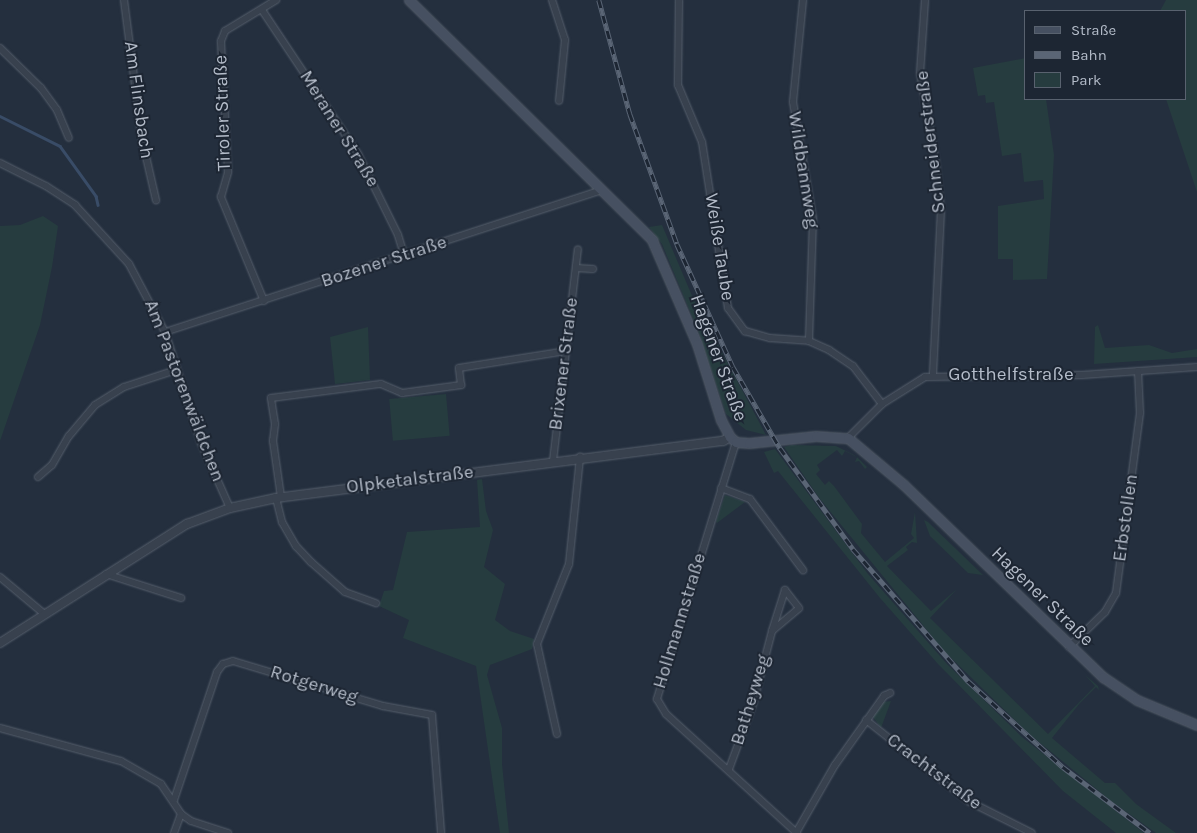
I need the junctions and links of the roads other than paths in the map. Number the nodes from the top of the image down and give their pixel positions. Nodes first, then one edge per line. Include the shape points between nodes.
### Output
1 (124, 0) edge
2 (276, 0) edge
3 (409, 0) edge
4 (552, 0) edge
5 (679, 0) edge
6 (803, 0) edge
7 (925, 0) edge
8 (262, 10) junction
9 (0, 48) edge
10 (559, 101) dead end
11 (69, 138) dead end
12 (0, 163) edge
13 (602, 190) junction
14 (156, 200) dead end
15 (578, 249) dead end
16 (404, 255) junction
17 (576, 268) junction
18 (593, 269) dead end
19 (264, 300) junction
20 (165, 332) junction
21 (809, 341) junction
22 (566, 351) junction
23 (1197, 367) edge
24 (176, 370) junction
25 (1138, 371) junction
26 (933, 375) junction
27 (882, 404) junction
28 (848, 438) junction
29 (733, 440) junction
30 (580, 457) junction
31 (553, 461) junction
32 (38, 477) dead end
33 (721, 488) junction
34 (278, 498) junction
35 (230, 508) junction
36 (803, 570) dead end
37 (106, 574) junction
38 (0, 577) edge
39 (182, 598) dead end
40 (376, 603) dead end
41 (43, 613) junction
42 (772, 631) junction
43 (0, 643) edge
44 (1069, 647) junction
45 (890, 693) dead end
46 (866, 720) junction
47 (1197, 725) edge
48 (0, 728) edge
49 (557, 734) dead end
50 (729, 769) junction
51 (174, 800) junction
52 (181, 814) junction
53 (797, 832) edge
54 (174, 833) edge
55 (228, 833) edge
56 (441, 833) edge
57 (1032, 833) edge

1 - 14 street, Am Flinsbach via 142,139
2 - 8 street
3 - 13 main road, Hagener Straße
4 - 10 street via 565,40
5 - 21 street, Weiße Taube via 678,85 702,142 728,308 740,326 757,336
6 - 21 street, Wildbannweg via 793,102 813,219
7 - 26 street, Schneiderstraße via 920,73 938,171 941,210
8 - 16 street, Meraner Straße via 358,154
8 - 19 street, Tiroler Straße via 222,35 228,172 221,197
9 - 11 street via 41,88 57,110
12 - 20 street, Am Pastorenwäldchen via 46,186 86,214 129,264
13 - 16 street, Bozener Straße
13 - 29 main road, Hagener Straße via 658,249 697,344 720,420
15 - 17 street, Brixener Straße
16 - 19 street, Bozener Straße
17 - 18 street
17 - 22 street, Brixener Straße
19 - 20 street, Bozener Straße
20 - 24 street, Am Pastorenwäldchen
21 - 27 street, Weiße Taube via 853,366
22 - 31 street, Brixener Straße
22 - 34 street via 459,368 461,386 402,393 381,384 271,398
23 - 25 street, Gotthelfstraße
24 - 32 street via 124,387 96,405 69,436 52,465
24 - 35 street, Am Pastorenwäldchen via 201,443
25 - 26 street, Gotthelfstraße
25 - 44 street, Erbstollen via 1140,413 1116,593 1105,612
26 - 27 street, Gotthelfstraße via 913,382
27 - 28 street, Gotthelfstraße via 856,426
28 - 29 main road, Hagener Straße via 816,436 764,443
28 - 44 main road, Hagener Straße via 904,485
29 - 30 street, Olpketalstraße
29 - 33 street, Hollmannstraße
30 - 31 street, Olpketalstraße
30 - 49 street via 569,564 537,644
31 - 34 street, Olpketalstraße
33 - 36 street via 750,499
33 - 50 street, Hollmannstraße via 657,699 666,714
34 - 35 street, Olpketalstraße
34 - 40 street via 282,522 296,546 345,592
35 - 37 street, Olpketalstraße via 187,524
37 - 39 street
37 - 41 street, Olpketalstraße
38 - 41 street
41 - 43 street, Olpketalstraße
42 - 42 street, Batheyweg via 775,623 785,590 799,608
42 - 50 street, Batheyweg via 753,704
44 - 47 main road, Hagener Straße via 1128,695
45 - 46 street
46 - 53 street via 835,765
46 - 57 street, Crachtstraße via 970,802
48 - 51 street via 122,761 155,779
50 - 53 street, Hollmannstraße
51 - 52 street
51 - 56 street, Rotgerweg via 217,672 223,664 233,661 383,706 432,715
52 - 54 street
52 - 55 street via 191,821

